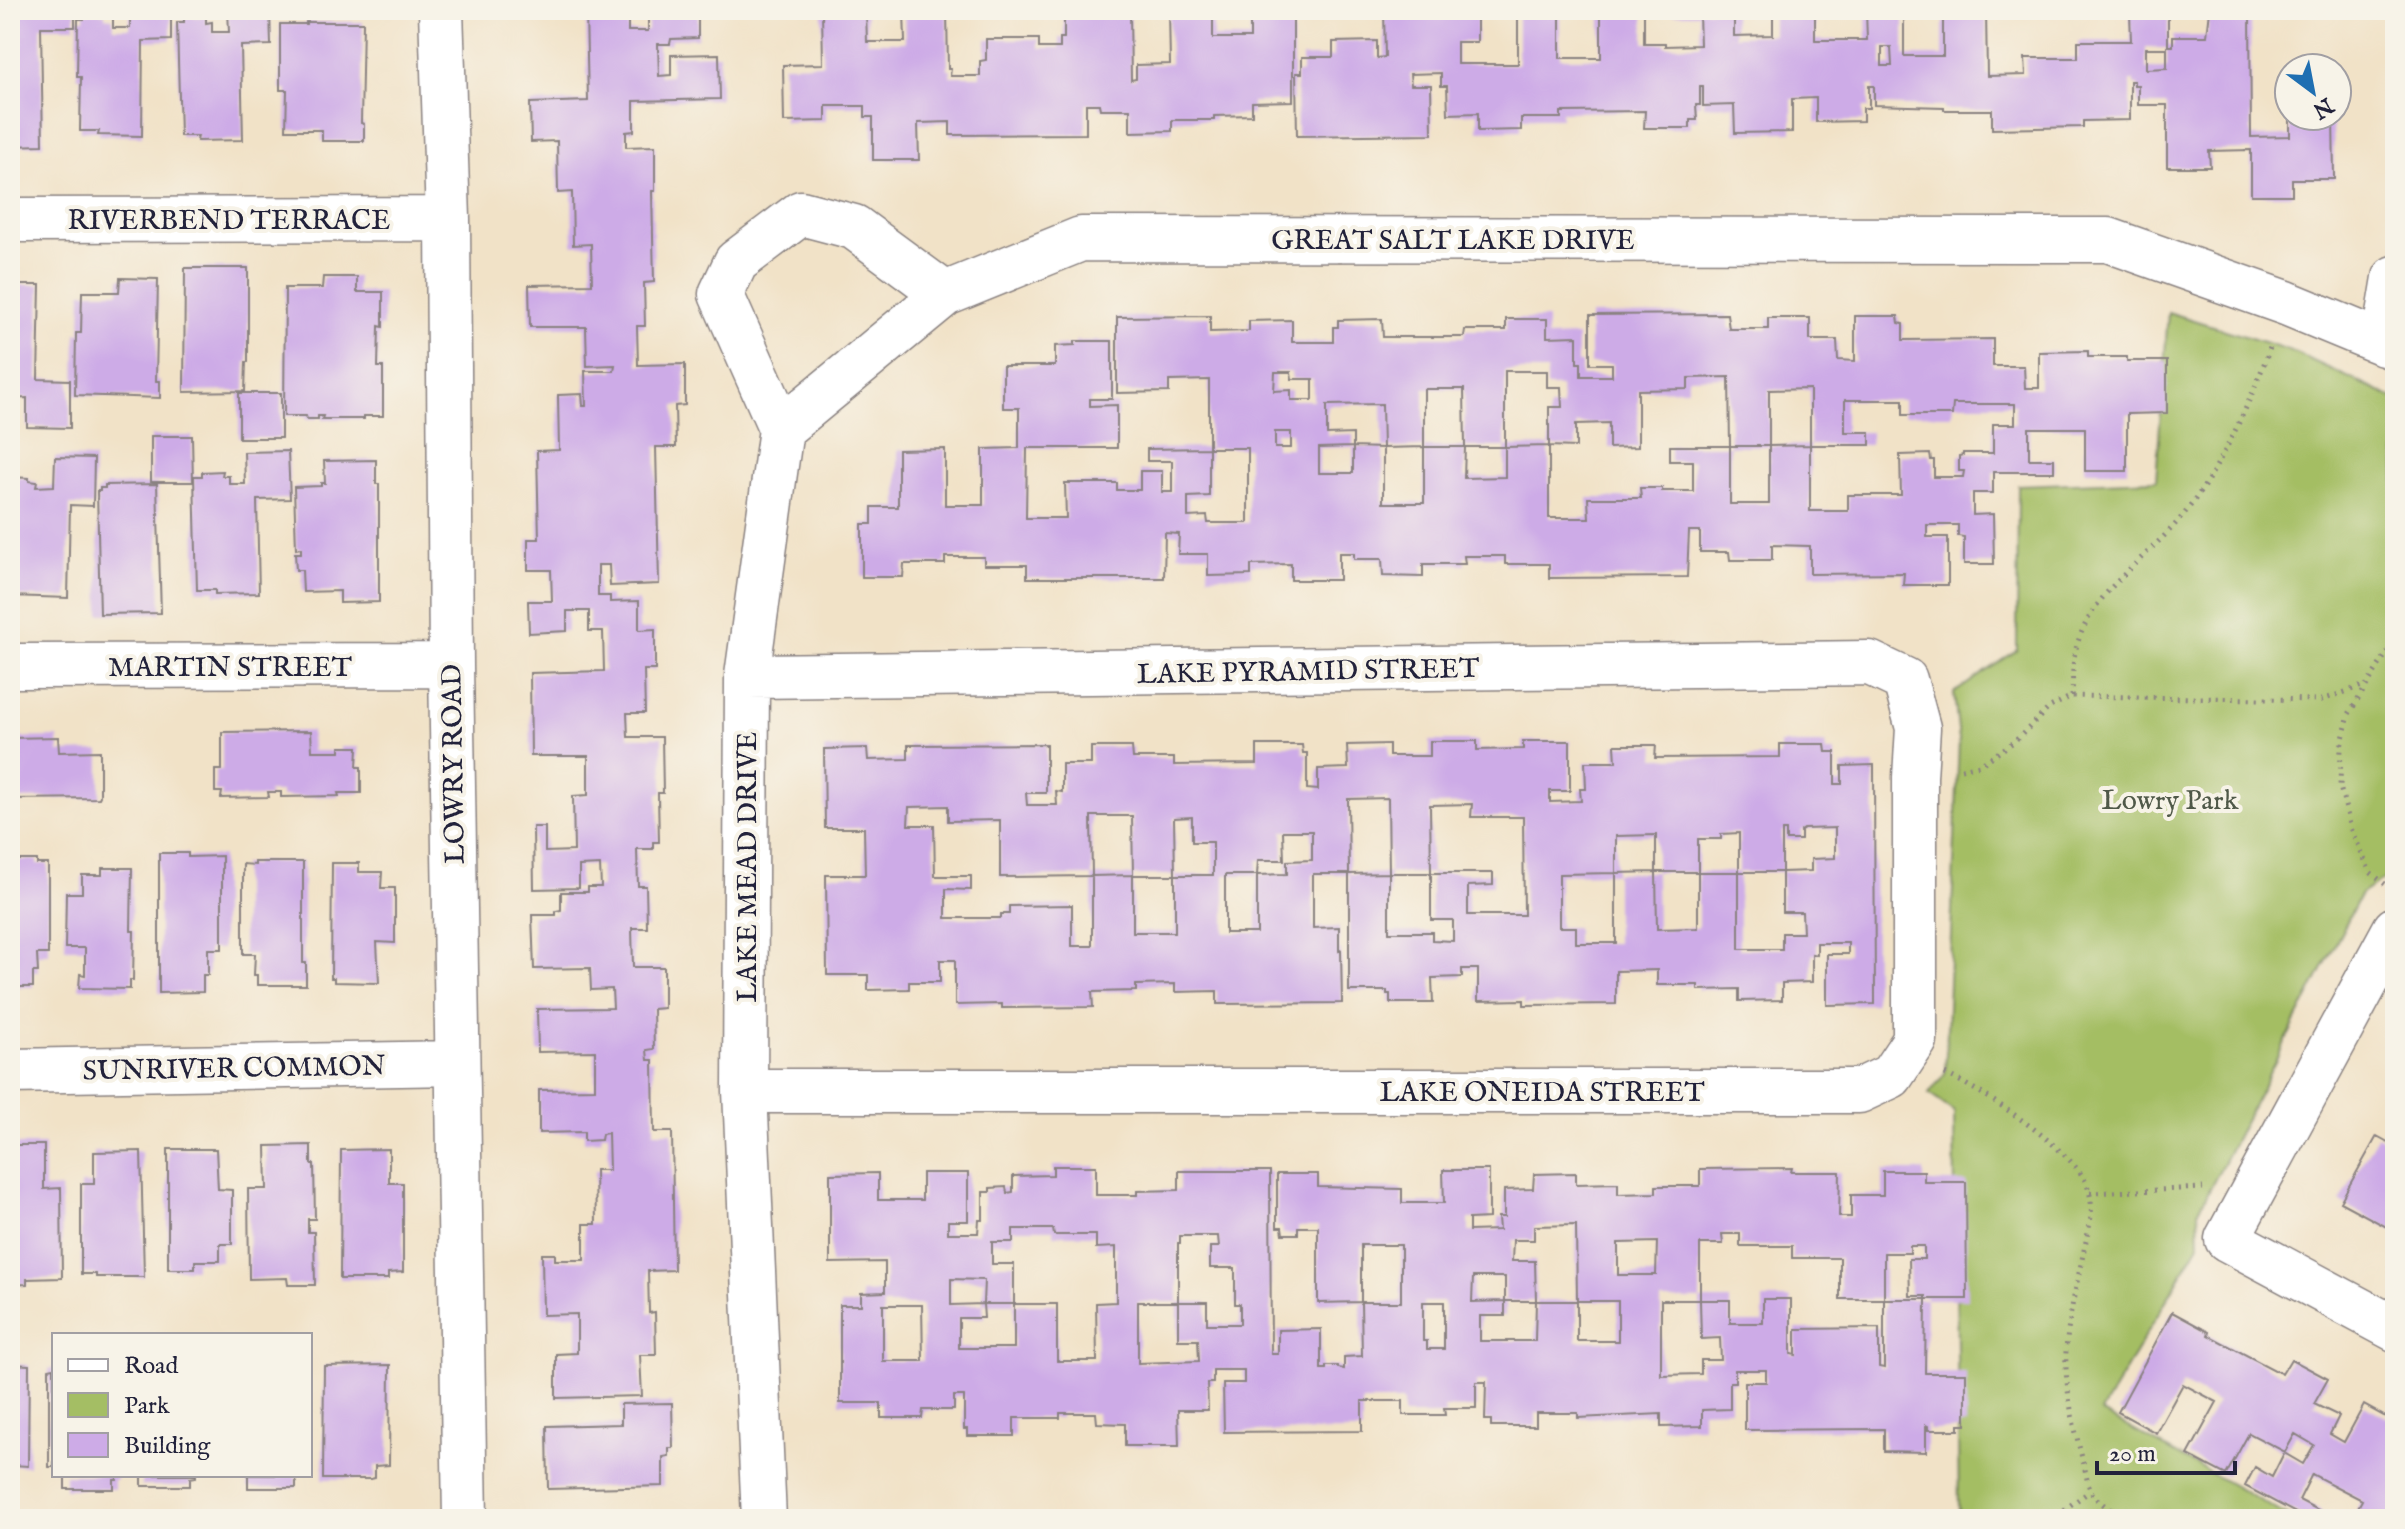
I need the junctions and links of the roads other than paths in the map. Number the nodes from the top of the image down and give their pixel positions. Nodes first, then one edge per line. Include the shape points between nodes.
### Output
1 (441, 10) edge
2 (448, 219) junction
3 (10, 220) edge
4 (2395, 278) edge
5 (945, 294) junction
6 (2390, 346) edge
7 (781, 429) junction
8 (451, 665) junction
9 (10, 666) edge
10 (747, 676) junction
11 (2395, 929) edge
12 (1904, 1057) joint
13 (457, 1063) junction
14 (10, 1071) edge
15 (745, 1091) junction
16 (2395, 1329) edge
17 (465, 1519) edge
18 (764, 1519) edge

1 - 2 street, LOWRY ROAD
2 - 3 street, RIVERBEND TERRACE
2 - 8 street, LOWRY ROAD
4 - 6 street, GREAT SALT LAKE DRIVE
5 - 6 street, GREAT SALT LAKE DRIVE via 1081,239 2108,240
5 - 7 street
5 - 7 street via 854,227 801,213 736,262 721,294
7 - 10 street, LAKE MEAD DRIVE
8 - 9 street, MARTIN STREET
8 - 13 street, LOWRY ROAD
10 - 12 street, LAKE PYRAMID STREET via 1869,663 1905,680 1918,728 1915,1040
10 - 15 street, LAKE MEAD DRIVE
11 - 16 street via 2227,1239
12 - 15 street, LAKE ONEIDA STREET via 1891,1076 1859,1091
13 - 14 street, SUNRIVER COMMON
13 - 17 street, LOWRY ROAD
15 - 18 street, LAKE MEAD DRIVE

